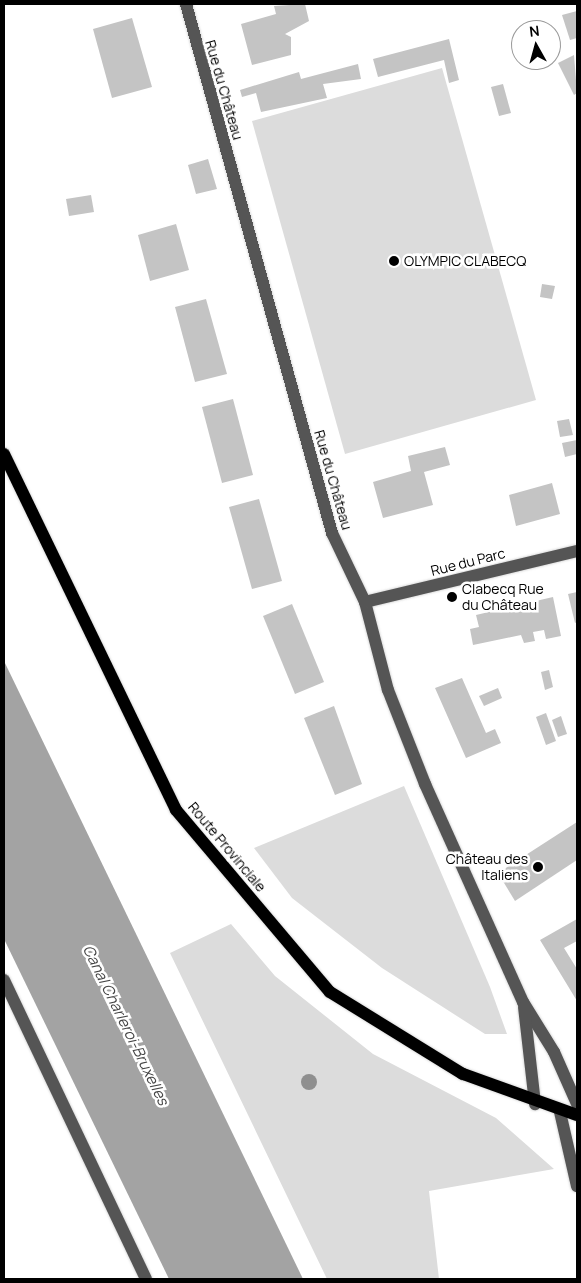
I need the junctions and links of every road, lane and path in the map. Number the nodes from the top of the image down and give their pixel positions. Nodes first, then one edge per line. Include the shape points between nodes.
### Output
1 (186, 4) edge
2 (4, 454) edge
3 (577, 551) edge
4 (365, 602) junction
5 (4, 980) edge
6 (523, 1002) junction
7 (536, 1104) junction
8 (577, 1104) edge
9 (560, 1112) junction
10 (577, 1116) edge
11 (577, 1186) edge
12 (146, 1279) edge

1 - 4 street, Rue du Château via 332,533
2 - 7 main road, Route Provinciale via 176,810 330,992 463,1074
3 - 4 street, Rue du Parc
4 - 6 street, Rue du Château via 388,690 425,784
5 - 12 street
6 - 7 street, Rue du Château
6 - 8 street, Rue du Château via 554,1052
7 - 9 main road, Route Provinciale
9 - 10 main road, Route Provinciale
9 - 11 street

